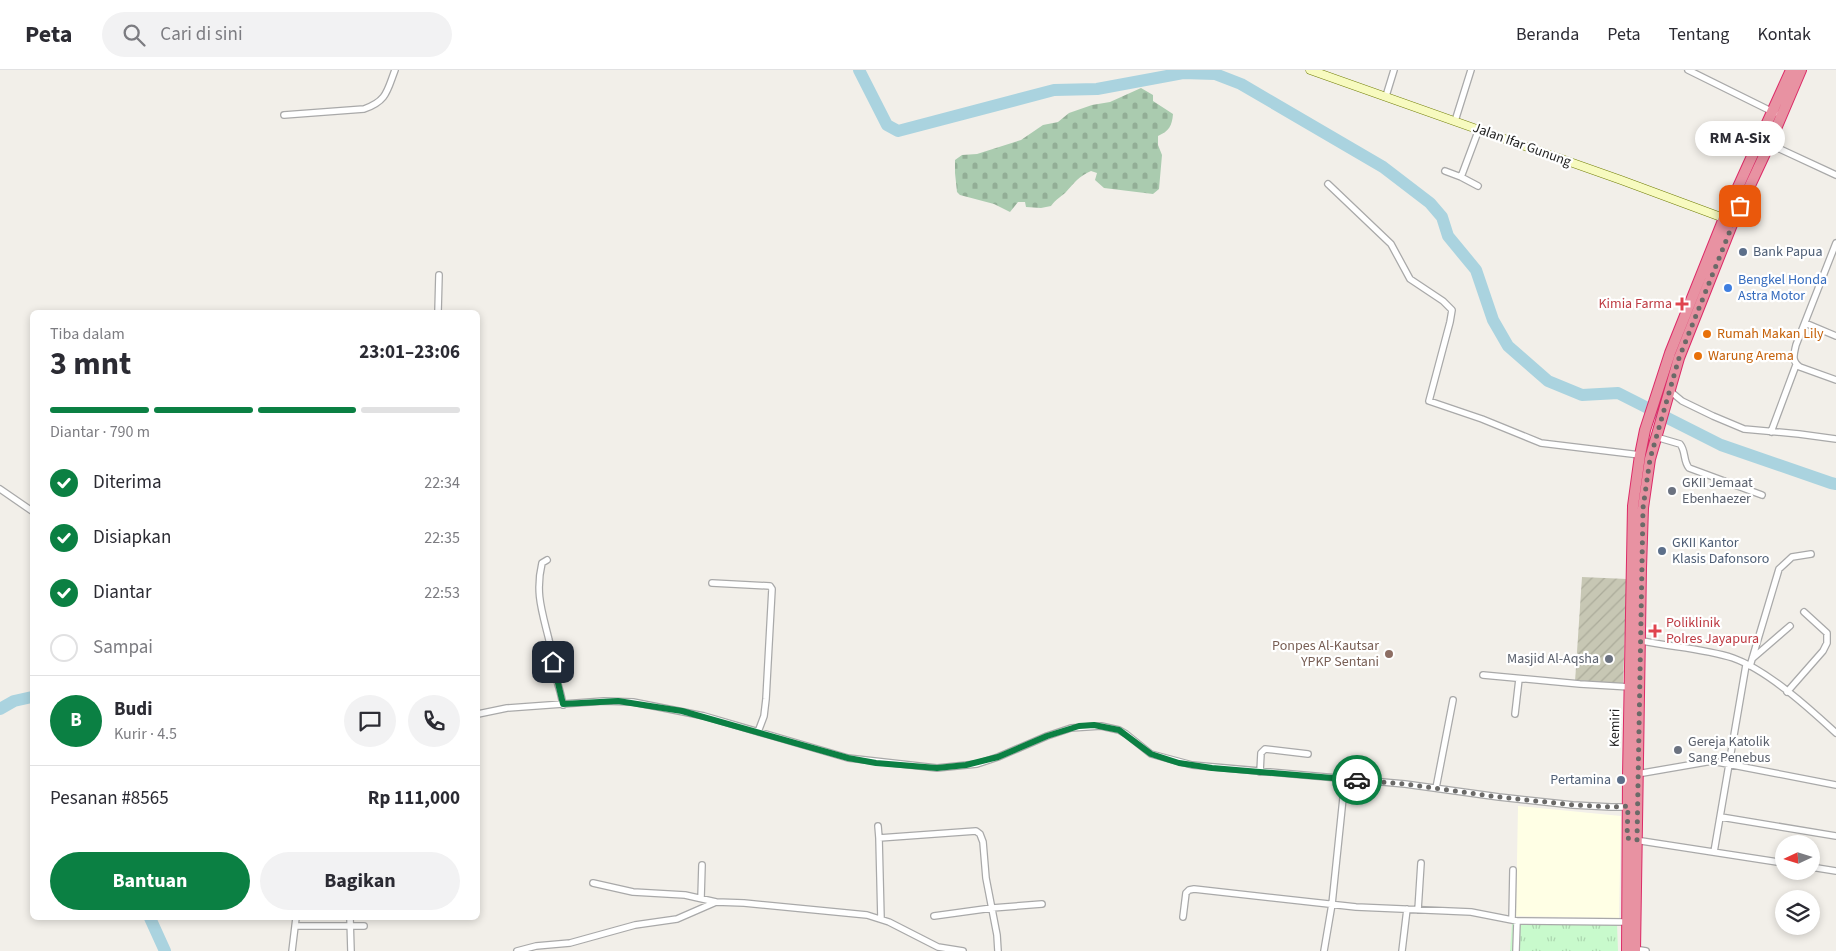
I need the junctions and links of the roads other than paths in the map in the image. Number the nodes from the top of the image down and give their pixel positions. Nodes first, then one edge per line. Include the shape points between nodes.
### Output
1 (395, 70) edge
2 (1310, 70) edge
3 (1394, 70) edge
4 (1471, 70) edge
5 (1688, 70) edge
6 (1791, 70) edge
7 (1801, 70) edge
8 (1386, 96) junction
9 (1777, 114) junction
10 (284, 115) dead end
11 (1455, 121) junction
12 (1479, 129) junction
13 (1765, 142) junction
14 (1445, 171) dead end
15 (1836, 175) edge
16 (1461, 177) junction
17 (1328, 184) dead end
18 (1478, 186) dead end
19 (1728, 220) junction
20 (1836, 245) edge
21 (438, 274) dead end
22 (438, 310) edge
23 (1805, 324) junction
24 (1836, 336) edge
25 (1796, 365) junction
26 (1836, 380) edge
27 (1670, 393) junction
28 (1771, 432) junction
29 (1656, 435) junction
30 (1836, 439) edge
31 (1640, 454) junction
32 (0, 490) edge
33 (1762, 495) dead end
34 (1638, 507) junction
35 (30, 510) edge
36 (1810, 554) dead end
37 (547, 560) dead end
38 (712, 583) dead end
39 (1804, 612) dead end
40 (1790, 626) dead end
41 (1635, 640) junction
42 (1753, 658) junction
43 (1748, 665) junction
44 (1482, 675) dead end
45 (1519, 679) junction
46 (1630, 687) junction
47 (1787, 692) junction
48 (1453, 700) dead end
49 (563, 704) junction
50 (480, 713) edge
51 (1515, 714) dead end
52 (758, 732) junction
53 (1836, 733) edge
54 (1634, 744) junction
55 (1308, 754) dead end
56 (1729, 765) junction
57 (1260, 772) junction
58 (1633, 775) junction
59 (1346, 779) junction
60 (1836, 785) edge
61 (1436, 788) junction
62 (1628, 806) junction
63 (1721, 817) junction
64 (878, 826) dead end
65 (1836, 836) edge
66 (879, 838) junction
67 (1632, 839) junction
68 (1714, 852) junction
69 (1775, 862) edge
70 (1421, 864) dead end
71 (702, 865) dead end
72 (1820, 868) edge
73 (1513, 870) dead end
74 (1836, 871) edge
75 (593, 883) dead end
76 (701, 898) junction
77 (716, 902) junction
78 (1042, 904) dead end
79 (1332, 904) junction
80 (992, 908) junction
81 (1407, 909) junction
82 (1418, 910) junction
83 (934, 916) dead end
84 (1183, 917) dead end
85 (881, 919) junction
86 (296, 920) edge
87 (350, 920) edge
88 (1514, 920) junction
89 (1626, 922) junction
90 (295, 926) junction
91 (350, 926) junction
92 (364, 926) dead end
93 (1631, 950) edge
94 (292, 951) edge
95 (351, 951) edge
96 (517, 951) edge
97 (963, 951) edge
98 (998, 951) edge
99 (1324, 951) edge
100 (1402, 951) edge
101 (1516, 951) edge
102 (1646, 951) edge

1 - 10 street via 385,97 374,105 364,109
2 - 8 street, Jalan Ifar Gunung
3 - 8 street
4 - 11 street
5 - 9 street
6 - 9 highway
7 - 9 highway
8 - 11 street, Jalan Ifar Gunung
9 - 13 highway
11 - 12 street, Jalan Ifar Gunung
12 - 16 street
12 - 19 street, Jalan Ifar Gunung
13 - 15 street
13 - 19 highway
14 - 16 street
16 - 18 street
17 - 31 street via 1390,244 1410,279 1452,310 1428,401 1540,443
19 - 27 highway
19 - 31 highway via 1670,353
20 - 23 street
21 - 22 street
23 - 24 street
23 - 25 street via 1794,354
25 - 26 street
25 - 28 street
27 - 28 street via 1731,424
27 - 29 highway
28 - 30 street
29 - 33 street via 1680,444 1689,468
29 - 34 highway
31 - 34 highway
32 - 35 street
34 - 41 highway, Kemiri
36 - 42 street via 1792,557 1779,569
37 - 49 street via 542,563 539,577 541,610
38 - 52 street via 770,586 772,589 766,699
39 - 47 street via 1827,633 1827,643
40 - 42 street
41 - 43 street via 1724,656
41 - 46 highway, Kemiri
41 - 54 highway, Kemiri
42 - 43 street
43 - 47 street
43 - 56 street
44 - 45 street
45 - 46 street
45 - 51 street
46 - 54 highway, Kemiri
47 - 53 street
48 - 61 street
49 - 50 street
49 - 52 street via 632,702 696,714
52 - 57 street via 848,758 937,768 989,760 1047,736 1094,725 1119,730 1161,758 1212,768
54 - 58 highway, Kemiri
55 - 57 street via 1265,749 1261,753
56 - 58 street via 1704,762
56 - 60 street
56 - 63 street
57 - 59 street
58 - 62 highway, Kemiri
58 - 67 highway, Kemiri
59 - 61 street
59 - 79 street
61 - 62 street via 1574,805
62 - 67 highway, Kemiri
63 - 65 street
63 - 68 street
64 - 66 street
66 - 80 street via 976,831 982,838
66 - 85 street
67 - 68 street
67 - 89 highway, Kemiri
67 - 93 highway, Kemiri
68 - 69 street
70 - 82 street
71 - 76 street
72 - 74 street
73 - 88 street
75 - 76 street via 633,892
76 - 77 street
77 - 85 street via 853,912
77 - 96 street via 677,919 635,925 570,943
78 - 80 street
79 - 81 street
79 - 84 street via 1189,890
79 - 99 street
80 - 83 street
80 - 98 street
81 - 82 street
81 - 100 street
82 - 88 street via 1472,912
85 - 97 street via 938,947
86 - 90 street
87 - 91 street
88 - 89 street
88 - 101 street
89 - 93 highway, Kemiri
90 - 91 street
90 - 94 street
91 - 92 street
91 - 95 street
93 - 102 street

